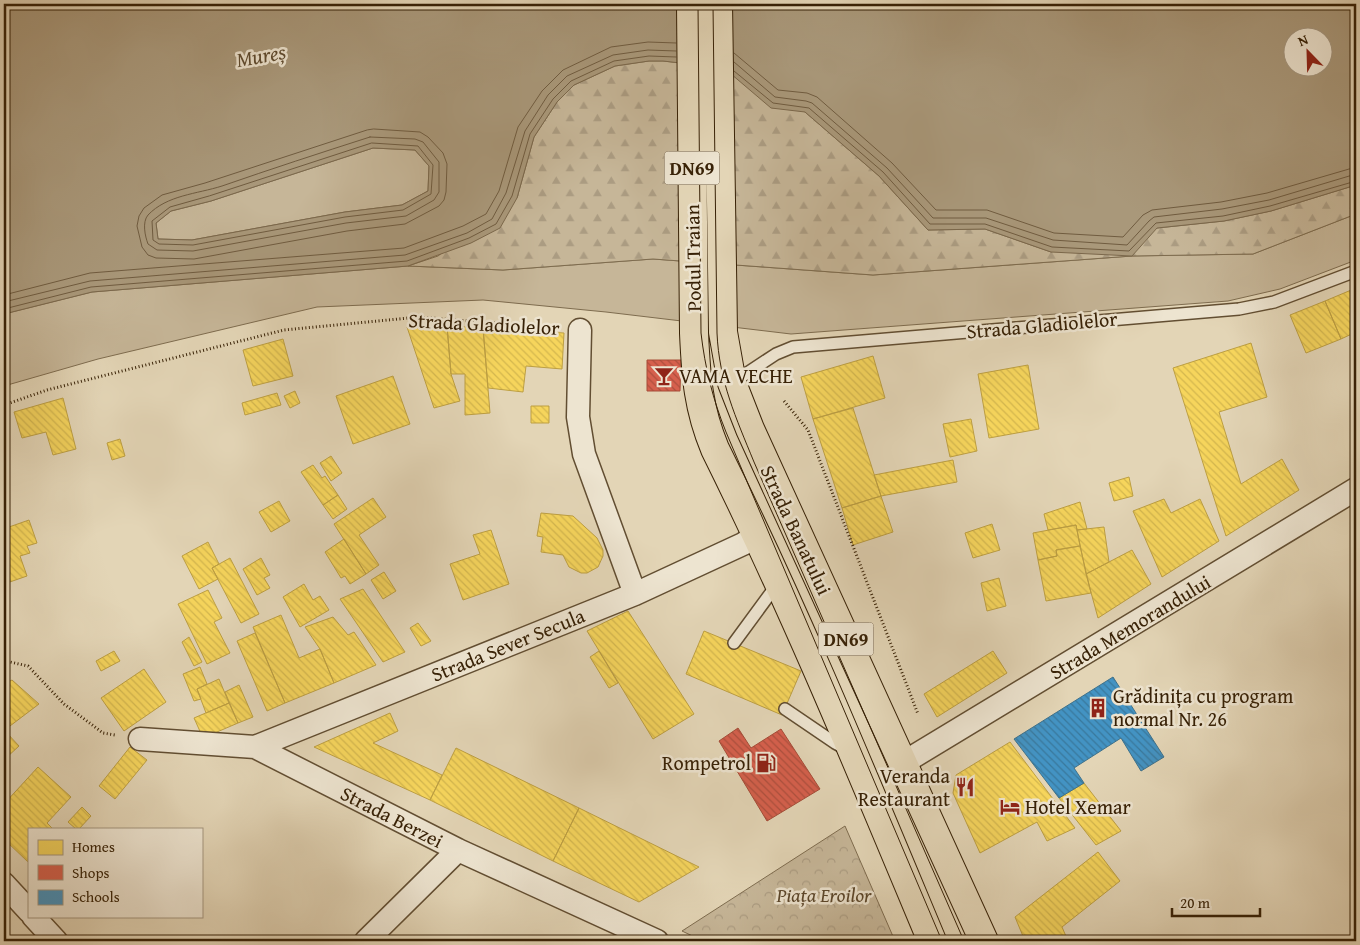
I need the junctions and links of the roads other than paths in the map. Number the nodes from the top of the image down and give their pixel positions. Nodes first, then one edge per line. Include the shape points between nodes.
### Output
1 (691, 4) edge
2 (718, 4) edge
3 (1356, 271) edge
4 (580, 330) road end
5 (723, 332) joint
6 (694, 333) joint
7 (732, 383) junction
8 (1356, 490) edge
9 (757, 535) junction
10 (779, 581) junction
11 (635, 594) junction
12 (734, 643) dead end
13 (785, 709) dead end
14 (140, 739) road end
15 (255, 747) junction
16 (854, 752) junction
17 (903, 763) junction
18 (458, 850) junction
19 (4, 884) edge
20 (28, 911) edge
21 (35, 918) edge
22 (56, 941) edge
23 (366, 941) edge
24 (657, 941) edge
25 (932, 941) edge
26 (984, 941) edge

1 - 6 main road, Podul Traian / DN69
2 - 5 main road, Podul Traian / DN69
3 - 7 lane, Strada Gladiolelor via 1274,302 1239,309 793,347 776,354
4 - 11 street, Strada Gladiolelor via 578,417 584,454
5 - 7 main road, Strada Banatului / DN69
6 - 9 main road, Strada Banatului / DN69 via 700,405 707,428
7 - 17 main road, Strada Banatului / DN69
8 - 17 street, Strada Memorandului
9 - 10 main road, Strada Banatului / DN69
9 - 11 street, Strada Sever Secula
10 - 12 lane
10 - 16 main road, Strada Banatului / DN69
11 - 15 street, Strada Sever Secula
13 - 16 lane
14 - 15 street, Strada Berzei
15 - 18 street, Strada Berzei
16 - 25 main road, Strada Banatului / DN69
17 - 26 main road, Strada Banatului / DN69
18 - 23 street
18 - 24 street, Strada Berzei
19 - 20 street
21 - 22 street

